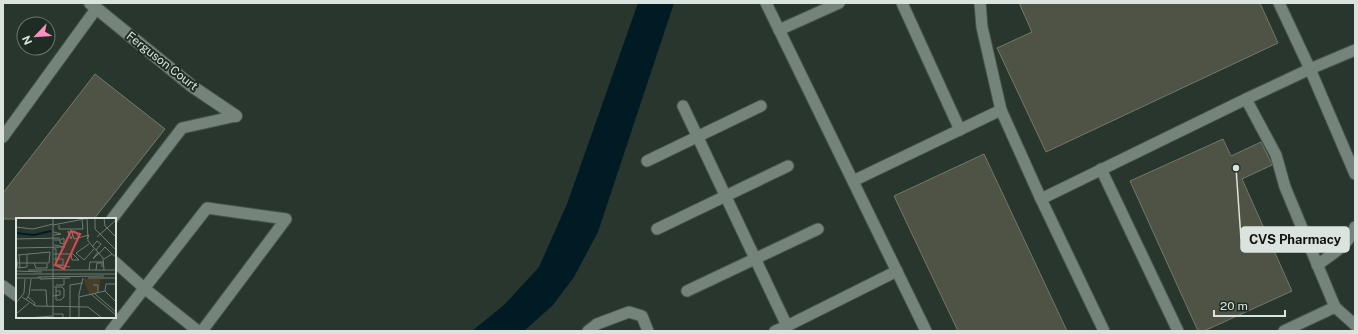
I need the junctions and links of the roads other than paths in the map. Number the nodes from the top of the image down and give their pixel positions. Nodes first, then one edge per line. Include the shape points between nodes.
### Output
1 (766, 3) edge
2 (839, 3) edge
3 (902, 3) edge
4 (980, 3) edge
5 (1279, 3) edge
6 (93, 6) edge
7 (779, 30) junction
8 (1355, 50) edge
9 (1310, 69) junction
10 (1246, 99) junction
11 (683, 106) dead end
12 (761, 106) dead end
13 (1001, 110) junction
14 (236, 116) joint
15 (960, 130) junction
16 (3, 137) edge
17 (698, 137) junction
18 (647, 161) dead end
19 (788, 166) dead end
20 (1101, 169) junction
21 (1355, 174) edge
22 (853, 181) junction
23 (726, 196) junction
24 (1041, 199) junction
25 (113, 218) edge
26 (1355, 227) edge
27 (657, 229) dead end
28 (818, 229) dead end
29 (755, 259) junction
30 (116, 263) edge
31 (1317, 265) junction
32 (897, 271) junction
33 (3, 286) edge
34 (144, 288) junction
35 (687, 291) dead end
36 (16, 295) edge
37 (1335, 307) junction
38 (1355, 325) edge
39 (787, 326) junction
40 (112, 331) edge
41 (198, 331) edge
42 (202, 331) edge
43 (588, 331) edge
44 (648, 331) edge
45 (775, 331) edge
46 (926, 331) edge
47 (1104, 331) edge
48 (1178, 331) edge
49 (1284, 331) edge

1 - 7 lane
2 - 7 lane
3 - 15 lane
4 - 13 lane via 982,26
5 - 9 lane
6 - 14 street, Ferguson Court via 193,86
6 - 16 lane
7 - 22 lane
8 - 9 lane
9 - 10 lane
9 - 21 lane
10 - 20 lane
10 - 31 lane via 1276,155 1285,187
11 - 17 lane
12 - 17 lane
13 - 15 lane
13 - 24 lane
14 - 25 lane via 182,128
15 - 22 lane
17 - 18 lane
17 - 23 lane
19 - 23 lane
20 - 24 lane
20 - 48 lane
22 - 32 lane
23 - 27 lane
23 - 29 lane
24 - 47 lane
26 - 31 lane via 1353,234 1341,248
28 - 29 lane
29 - 35 lane
29 - 39 lane
30 - 34 lane
31 - 37 lane
32 - 39 lane
32 - 46 lane
33 - 36 lane
34 - 40 lane
34 - 41 lane
34 - 42 lane via 207,208 286,219
37 - 38 lane
37 - 49 lane
39 - 45 lane
43 - 44 lane via 596,324 629,312 642,316

